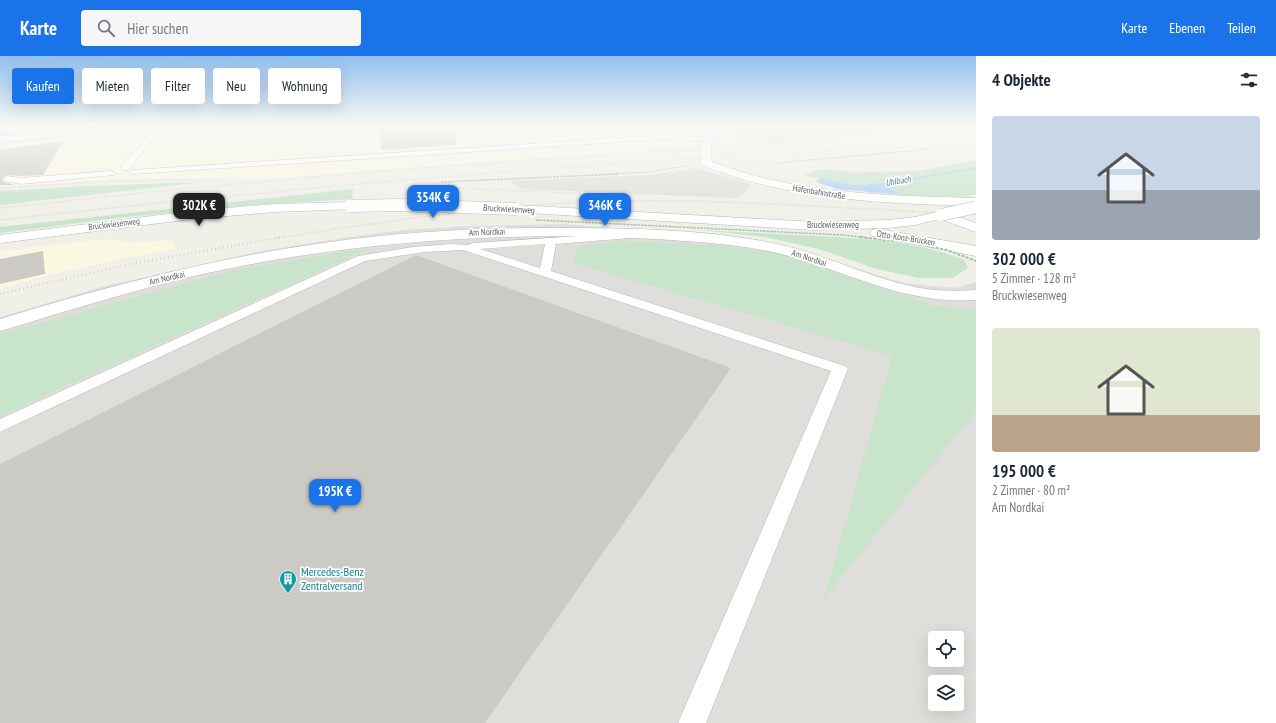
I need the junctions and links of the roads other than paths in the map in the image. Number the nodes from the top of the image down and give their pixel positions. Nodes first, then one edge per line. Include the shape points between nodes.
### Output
1 (135, 156) edge
2 (374, 156) edge
3 (704, 156) edge
4 (125, 168) junction
5 (133, 172) junction
6 (54, 173) dead end
7 (111, 173) junction
8 (86, 176) junction
9 (7, 179) dead end
10 (976, 202) edge
11 (976, 207) edge
12 (941, 215) junction
13 (924, 219) junction
14 (814, 226) junction
15 (976, 228) edge
16 (657, 235) junction
17 (0, 239) edge
18 (551, 242) junction
19 (464, 246) junction
20 (975, 254) edge
21 (545, 273) junction
22 (976, 295) edge
23 (0, 325) edge
24 (0, 426) edge
25 (692, 723) edge

1 - 4 lane
2 - 5 lane
3 - 10 street, Hafenbahnstraße via 707,164 727,172 794,189 846,197
4 - 5 lane via 137,169
4 - 7 lane
5 - 7 lane via 117,175
6 - 8 lane
7 - 8 lane
8 - 9 lane via 22,181
11 - 12 street, bridge
12 - 13 street
12 - 15 street
13 - 14 street, Bruckwiesenweg via 888,224
13 - 20 street, Otto-Konz-Brücken
14 - 17 street, Bruckwiesenweg, bridge via 399,205 275,208 192,215
14 - 20 street, Otto-Konz-Brücken via 907,238
16 - 18 lane
16 - 22 street, Am Nordkai via 765,246 806,256 903,289 935,295
16 - 23 street, Am Nordkai via 562,230 518,231 421,236 328,246 152,281
18 - 19 lane
18 - 21 lane
19 - 21 lane
19 - 24 lane via 404,250 362,258
21 - 25 lane via 840,369

